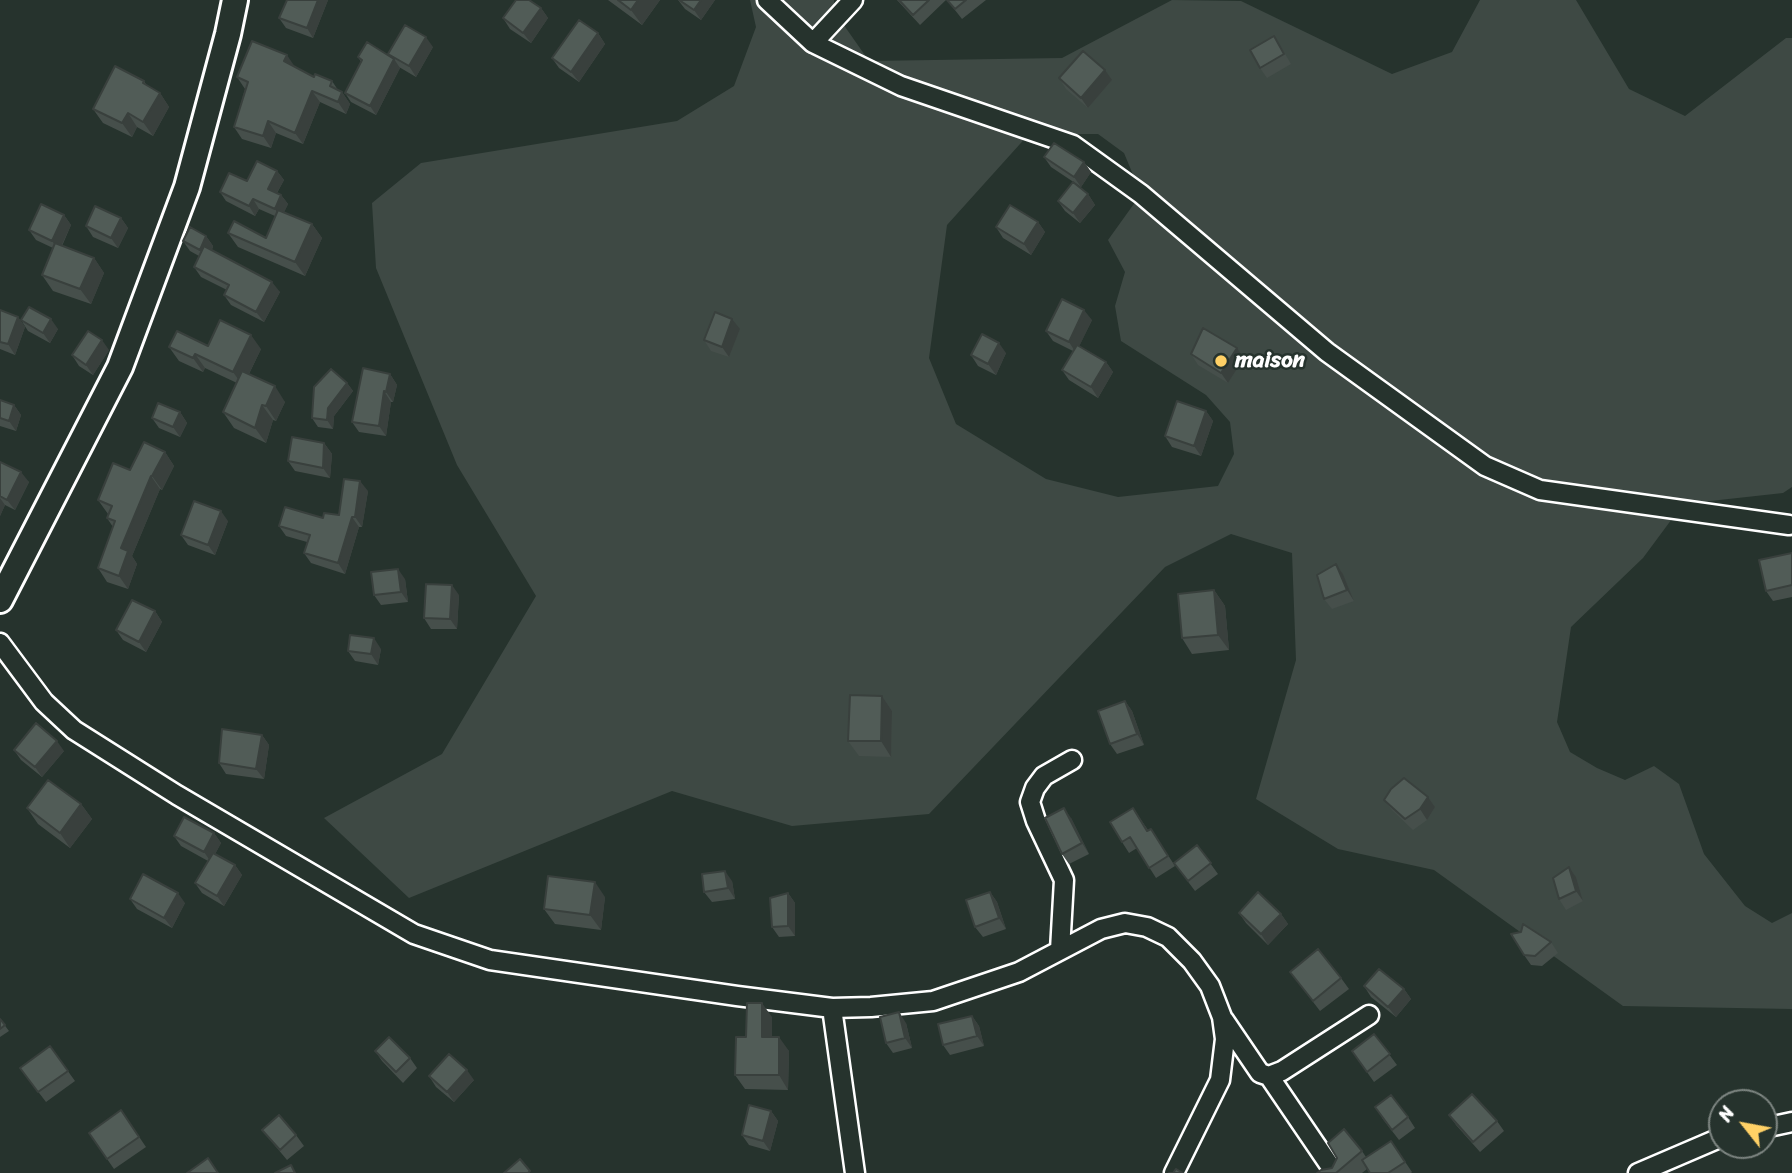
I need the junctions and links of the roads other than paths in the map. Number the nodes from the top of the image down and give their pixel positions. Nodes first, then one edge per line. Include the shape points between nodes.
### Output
1 (235, 0) edge
2 (767, 0) edge
3 (853, 0) edge
4 (813, 43) junction
5 (1789, 525) dead end
6 (0, 600) edge
7 (0, 643) edge
8 (1072, 760) dead end
9 (1060, 950) junction
10 (832, 1007) junction
11 (1369, 1015) dead end
12 (1222, 1017) junction
13 (1269, 1076) junction
14 (1708, 1143) edge
15 (855, 1173) edge
16 (1174, 1173) edge
17 (1335, 1173) edge
18 (1638, 1173) edge

1 - 6 street via 187,187 120,368
2 - 4 street
3 - 4 street
4 - 5 street via 901,86 1073,145 1141,194 1327,352 1485,466 1540,490
7 - 10 street via 44,702 74,730 414,934 490,960
8 - 9 street via 1044,776 1030,802 1064,880
9 - 10 street via 1018,972 933,1001
9 - 12 street via 1101,929 1125,923 1147,927 1167,937 1192,961 1210,986
10 - 15 street
11 - 13 street
12 - 13 street via 1260,1073
12 - 16 street via 1225,1038 1220,1080
13 - 17 street
14 - 18 street

